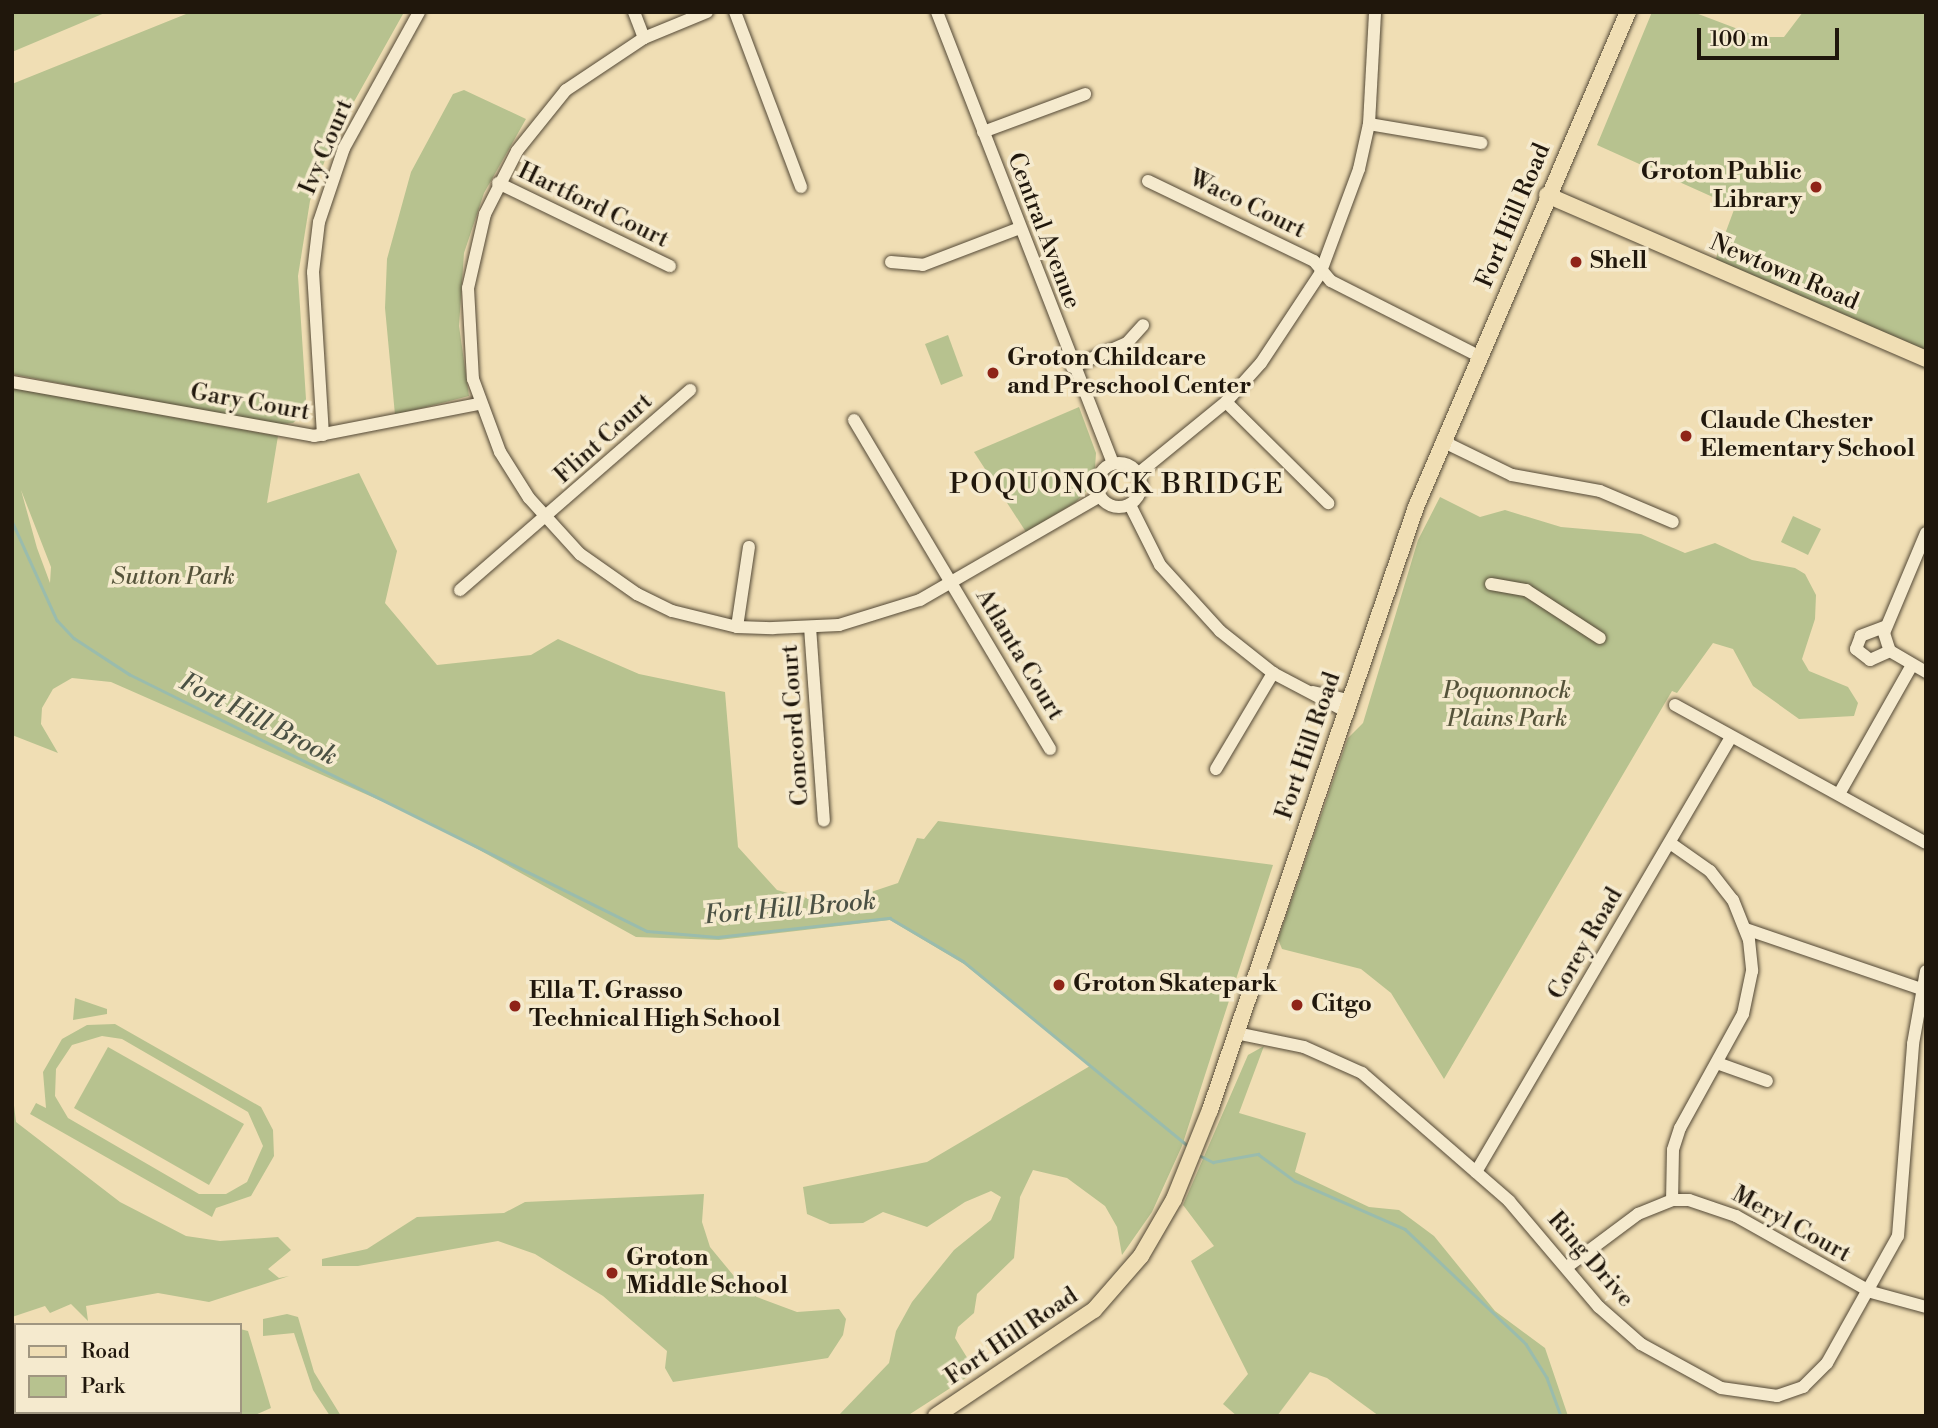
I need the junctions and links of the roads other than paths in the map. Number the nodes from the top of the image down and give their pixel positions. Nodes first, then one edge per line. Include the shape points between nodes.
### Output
1 (419, 12) edge
2 (634, 12) edge
3 (707, 12) edge
4 (735, 12) edge
5 (937, 12) edge
6 (1376, 12) edge
7 (1628, 12) edge
8 (644, 38) junction
9 (1085, 94) dead end
10 (1369, 124) junction
11 (983, 132) junction
12 (1481, 143) dead end
13 (1148, 181) dead end
14 (498, 183) junction
15 (801, 187) dead end
16 (1548, 195) junction
17 (1020, 228) junction
18 (891, 262) dead end
19 (670, 266) dead end
20 (1320, 274) junction
21 (1143, 325) dead end
22 (1479, 356) junction
23 (1926, 359) edge
24 (1072, 367) junction
25 (12, 382) edge
26 (690, 390) dead end
27 (1226, 402) junction
28 (479, 404) junction
29 (854, 420) dead end
30 (323, 435) junction
31 (1442, 442) junction
32 (1113, 463) junction
33 (1139, 473) junction
34 (1100, 496) junction
35 (1328, 503) dead end
36 (1130, 505) junction
37 (546, 518) junction
38 (1673, 522) dead end
39 (1926, 533) edge
40 (749, 547) dead end
41 (951, 582) junction
42 (1491, 584) dead end
43 (460, 590) dead end
44 (737, 627) junction
45 (810, 627) junction
46 (1884, 627) junction
47 (1600, 638) dead end
48 (1890, 651) junction
49 (1912, 665) junction
50 (1926, 672) edge
51 (1273, 673) junction
52 (1675, 705) dead end
53 (1347, 706) junction
54 (1731, 737) junction
55 (1051, 748) dead end
56 (1216, 769) dead end
57 (1839, 794) junction
58 (824, 820) dead end
59 (1670, 843) junction
60 (1926, 843) edge
61 (1746, 929) junction
62 (1926, 971) edge
63 (1921, 989) junction
64 (1236, 1033) junction
65 (1717, 1063) junction
66 (1767, 1081) dead end
67 (1476, 1172) junction
68 (1672, 1200) junction
69 (1567, 1266) junction
70 (1871, 1292) junction
71 (1926, 1307) edge
72 (936, 1416) edge

1 - 30 street, Ivy Court via 344,148 319,222 313,272
2 - 8 street
3 - 8 street
4 - 15 street
5 - 11 street, Central Avenue
6 - 10 street
7 - 16 main road, Fort Hill Road
8 - 14 street via 598,64 560,96
9 - 11 street
10 - 12 street
10 - 20 street via 1355,182
11 - 17 street, Central Avenue
13 - 20 street, Waco Court via 1314,261
14 - 19 street, Hartford Court
14 - 28 street via 477,235 468,288 469,349
16 - 22 main road, Fort Hill Road
16 - 23 main road, Newtown Road
17 - 18 street via 923,265
17 - 24 street, Central Avenue
20 - 22 street, Waco Court
20 - 27 street via 1261,363
21 - 24 street via 1127,343
22 - 31 main road, Fort Hill Road
24 - 32 street, Central Avenue
25 - 30 street, Gary Court
26 - 37 street, Flint Court
27 - 33 street
27 - 35 street
28 - 30 street, Gary Court
28 - 37 street via 500,452
29 - 41 street, Atlanta Court
31 - 38 street via 1512,475 1600,491
31 - 53 main road, Fort Hill Road
32 - 33 street via 1126,463
32 - 34 street via 1098,477
33 - 36 street via 1141,491
34 - 36 street via 1115,507
34 - 41 street
36 - 51 street via 1160,565 1191,602
37 - 43 street, Flint Court
37 - 44 street via 580,554 637,594 672,611
39 - 46 street
40 - 44 street
41 - 45 street via 879,615
41 - 55 street, Atlanta Court
42 - 47 street via 1526,590
44 - 45 street
45 - 58 street, Concord Court
46 - 48 street
46 - 48 street via 1861,636 1856,649 1870,660
48 - 49 street
49 - 50 street
49 - 57 street
51 - 53 street
51 - 56 street
52 - 54 street
53 - 64 main road, Fort Hill Road
54 - 57 street
54 - 59 street, Corey Road
57 - 60 street
59 - 61 street via 1721,883
59 - 67 street, Corey Road
61 - 63 street
61 - 65 street via 1751,959 1748,994
62 - 63 street, Ring Drive
63 - 70 street, Ring Drive via 1906,1121 1905,1203 1898,1236
64 - 67 street, Ring Drive via 1304,1046 1354,1068
64 - 72 main road, Fort Hill Road via 1191,1159 1151,1241 1113,1291 1063,1334
65 - 66 street
65 - 68 street via 1680,1128 1673,1150
67 - 69 street, Ring Drive
68 - 69 street via 1638,1214
68 - 70 street, Meryl Court via 1718,1208
69 - 70 street, Ring Drive via 1599,1307 1641,1344 1695,1377 1750,1395 1777,1396 1803,1387 1827,1363
70 - 71 street, Meryl Court

